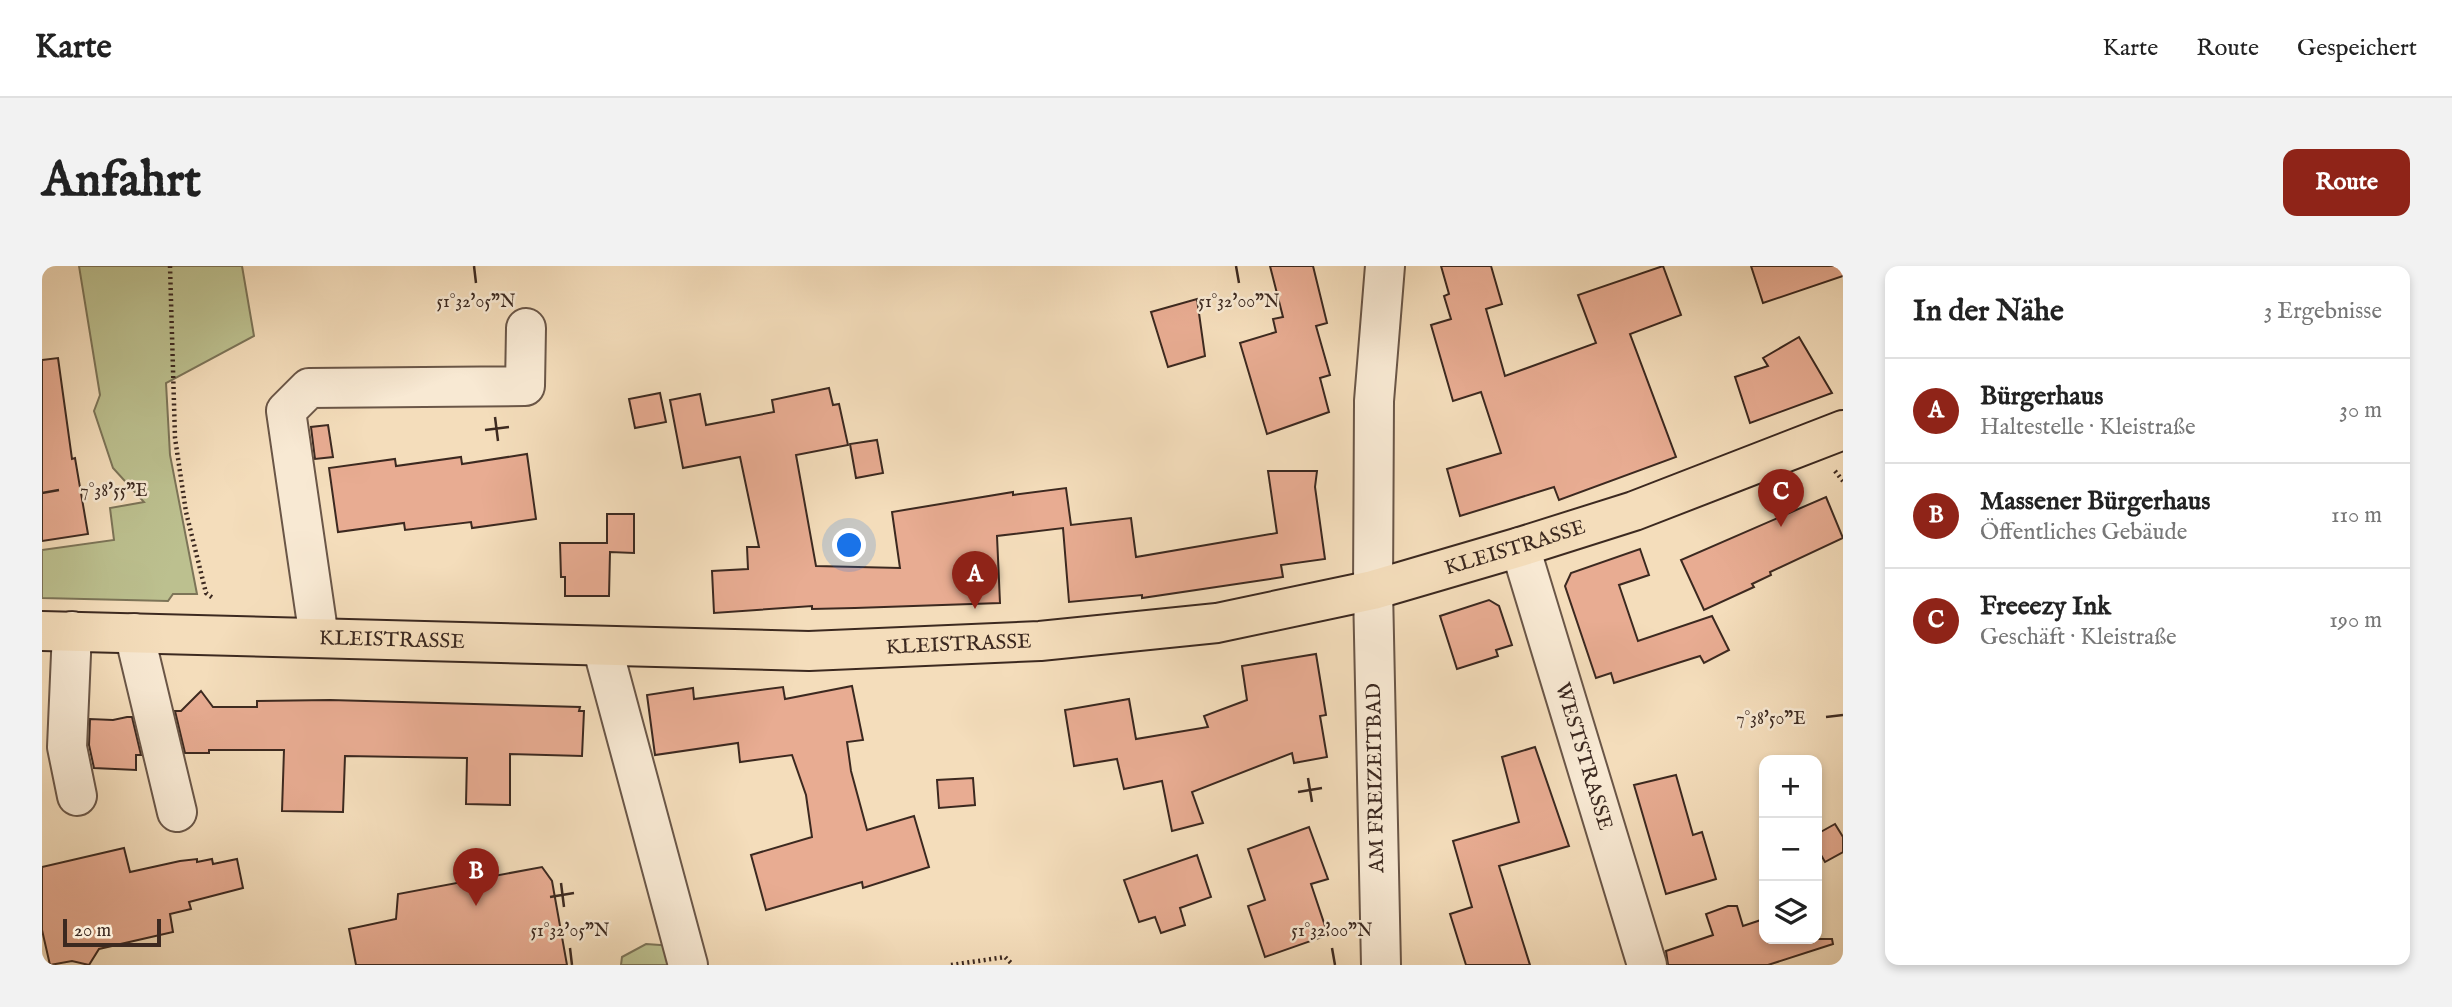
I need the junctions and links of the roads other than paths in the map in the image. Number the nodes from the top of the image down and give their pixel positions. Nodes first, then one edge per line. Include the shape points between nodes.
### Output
1 (1385, 266) edge
2 (526, 328) dead end
3 (1843, 430) edge
4 (1520, 547) junction
5 (1373, 590) junction
6 (57, 631) edge
7 (134, 633) junction
8 (319, 638) junction
9 (602, 646) junction
10 (77, 796) dead end
11 (177, 811) dead end
12 (688, 965) edge
13 (1381, 965) edge
14 (1647, 965) edge

1 - 5 street, AM FREIZEITBAD via 1374,401
2 - 8 street via 526,386 309,388 286,411
3 - 4 main road, KLEISTRASSE via 1634,511
4 - 5 main road, KLEISTRASSE
4 - 14 street, WESTSTRASSE
5 - 9 main road, KLEISTRASSE via 1217,623 1040,641 809,651
5 - 13 street, AM FREIZEITBAD
6 - 7 main road, KLEISTRASSE
6 - 10 street via 67,747
7 - 8 main road, KLEISTRASSE
7 - 11 street
8 - 9 main road, KLEISTRASSE
9 - 12 street

